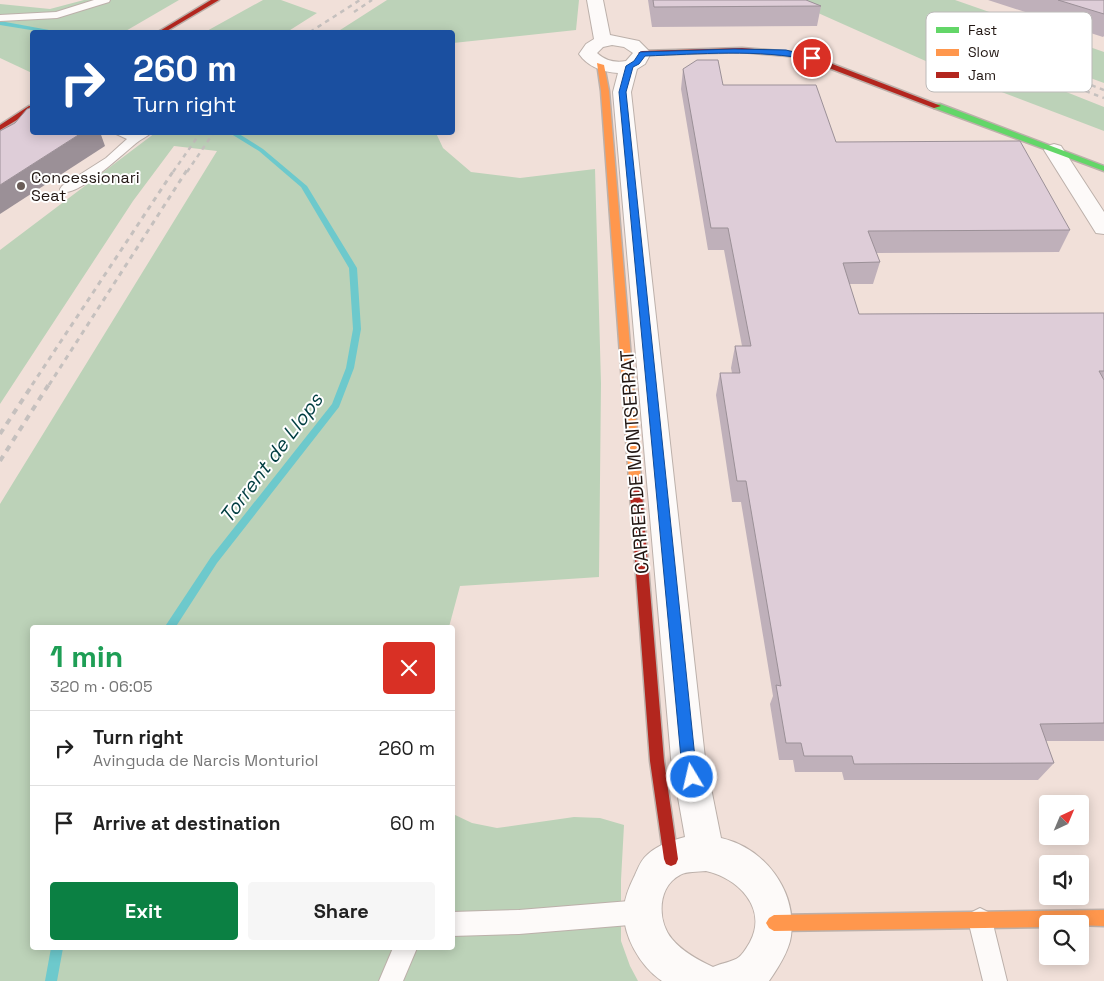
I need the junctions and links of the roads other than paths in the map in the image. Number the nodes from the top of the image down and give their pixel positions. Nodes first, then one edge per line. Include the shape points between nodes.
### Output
1 (105, 0) edge
2 (216, 0) edge
3 (595, 0) edge
4 (0, 18) edge
5 (616, 21) dead end
6 (164, 30) edge
7 (623, 56) junction
8 (30, 109) edge
9 (0, 128) edge
10 (141, 136) edge
11 (1054, 150) junction
12 (1104, 169) edge
13 (67, 189) dead end
14 (1104, 228) edge
15 (706, 852) junction
16 (671, 858) junction
17 (642, 912) junction
18 (1104, 918) edge
19 (980, 920) junction
20 (774, 923) junction
21 (455, 924) edge
22 (405, 950) edge
23 (671, 971) edge
24 (742, 978) edge
25 (391, 981) edge
26 (701, 981) edge
27 (995, 981) edge

1 - 4 lane via 57,15
2 - 6 street
3 - 7 street via 602,42 590,48 588,54 592,60
5 - 7 street, CARRER DE MONTSERRAT
7 - 11 street via 734,51 801,55
7 - 15 street, CARRER DE MONTSERRAT via 622,92 688,758
7 - 16 street, CARRER DE MONTSERRAT via 605,91 657,761
8 - 9 street
10 - 13 lane
11 - 12 street
11 - 14 street
15 - 16 street
15 - 20 street via 743,864 770,898
16 - 17 street via 655,872 646,889
17 - 21 lane
17 - 23 street via 646,936
18 - 19 street
19 - 20 street
19 - 27 lane
20 - 24 street via 767,950
22 - 25 lane
23 - 26 street

